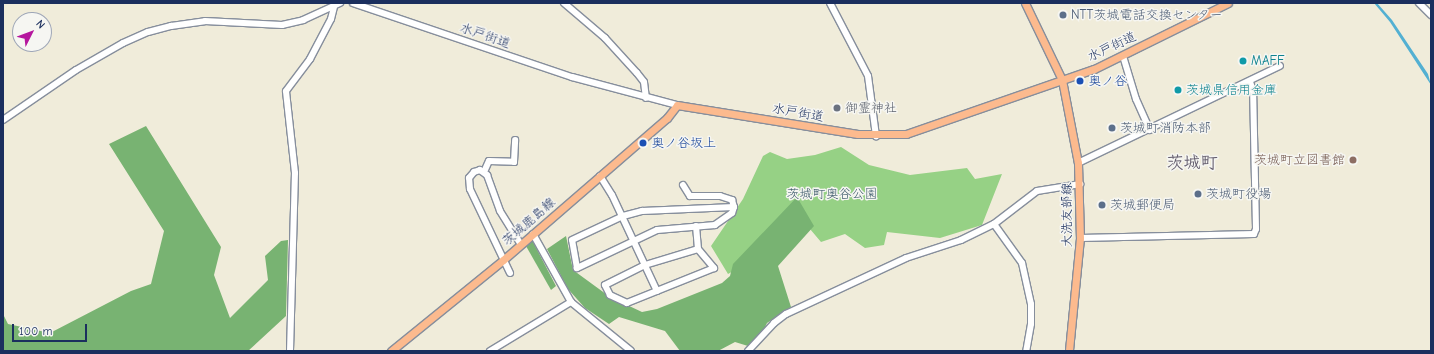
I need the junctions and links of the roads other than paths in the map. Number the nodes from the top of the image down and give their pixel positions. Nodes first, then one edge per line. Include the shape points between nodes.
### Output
1 (340, 3) edge
2 (353, 3) edge
3 (564, 3) edge
4 (830, 3) edge
5 (1025, 3) edge
6 (1228, 3) edge
7 (1418, 3) edge
8 (334, 7) junction
9 (1431, 15) edge
10 (1123, 56) junction
11 (1280, 66) dead end
12 (1062, 80) junction
13 (1250, 82) junction
14 (646, 98) junction
15 (677, 105) junction
16 (3, 120) edge
17 (1150, 130) junction
18 (876, 136) junction
19 (515, 140) dead end
20 (1078, 163) junction
21 (484, 172) junction
22 (600, 176) junction
23 (1080, 184) junction
24 (683, 185) dead end
25 (734, 208) junction
26 (623, 216) junction
27 (994, 224) junction
28 (696, 226) junction
29 (533, 234) junction
30 (1080, 238) junction
31 (634, 240) junction
32 (521, 244) junction
33 (698, 249) junction
34 (503, 260) junction
35 (645, 265) junction
36 (510, 274) dead end
37 (658, 291) junction
38 (571, 302) junction
39 (290, 351) edge
40 (391, 351) edge
41 (490, 351) edge
42 (631, 351) edge
43 (748, 351) edge
44 (1026, 351) edge
45 (1069, 351) edge

1 - 8 street
2 - 14 street, 水戸街道 via 572,77
3 - 14 street via 605,38 637,73 644,82
4 - 18 street via 868,76
5 - 12 main road, 大洗友部線
6 - 10 main road, 水戸街道
7 - 9 street
8 - 16 street via 303,20 282,25 205,21 148,32 76,70
8 - 39 street via 331,19 310,59 286,91 295,173
10 - 12 main road, 水戸街道
10 - 17 street via 1136,99
11 - 13 street
12 - 18 main road, 水戸街道 via 927,129 906,134
12 - 20 main road, 大洗友部線
13 - 17 street
13 - 30 street via 1253,91 1256,229 1254,234
14 - 15 street, 水戸街道
15 - 18 main road, 水戸街道
15 - 22 main road, 茨城鹿島線 via 667,118
17 - 20 street
19 - 21 street via 514,162 489,161
20 - 23 main road, 大洗友部線
21 - 32 street via 500,210
21 - 34 street via 478,170 471,175 470,190
22 - 26 street
22 - 29 main road, 茨城鹿島線
23 - 27 street via 1037,192
23 - 30 main road, 大洗友部線
24 - 25 street via 690,196 725,197 732,200
25 - 26 street via 642,211
25 - 28 street via 722,223
26 - 31 street
26 - 31 street via 572,240 577,268
27 - 43 street via 961,240 906,258 786,314
27 - 44 street via 1022,263 1026,277 1032,324
28 - 31 street via 661,229
28 - 33 street
29 - 32 main road, 茨城鹿島線
29 - 38 street
30 - 45 main road, 大洗友部線
31 - 35 street
32 - 34 main road, 茨城鹿島線
33 - 35 street
33 - 37 street via 714,268
34 - 36 street
34 - 40 main road, 茨城鹿島線
35 - 37 street
35 - 37 street via 605,284 607,290 610,295 627,303
38 - 41 street
38 - 42 street

